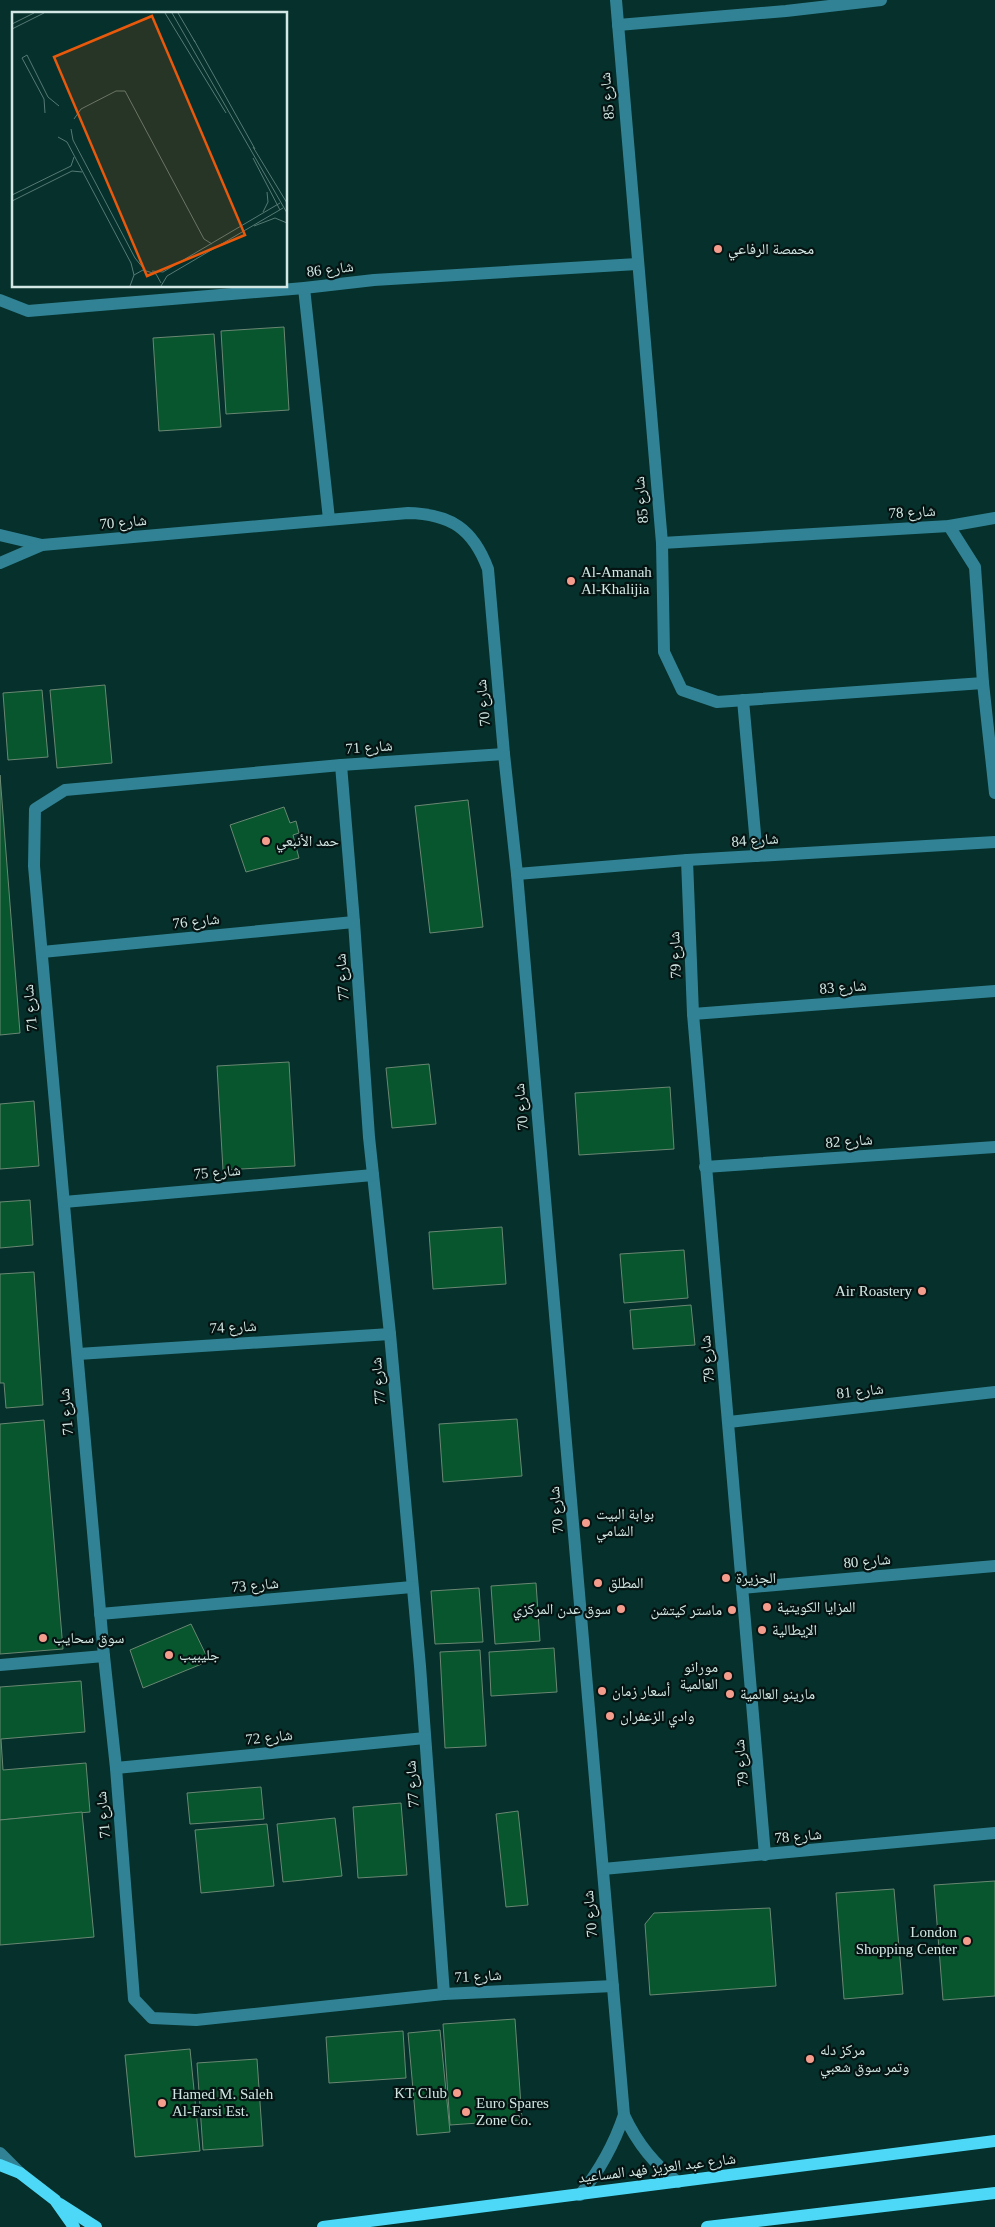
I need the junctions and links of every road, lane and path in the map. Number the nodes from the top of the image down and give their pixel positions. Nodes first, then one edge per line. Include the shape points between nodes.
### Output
1 (616, 0) edge
2 (880, 0) edge
3 (618, 24) junction
4 (637, 264) junction
5 (304, 288) junction
6 (0, 300) edge
7 (995, 518) edge
8 (329, 520) junction
9 (949, 526) junction
10 (0, 535) edge
11 (662, 543) junction
12 (42, 545) junction
13 (0, 562) edge
14 (983, 682) junction
15 (743, 700) junction
16 (504, 754) junction
17 (341, 765) junction
18 (995, 793) edge
19 (995, 842) edge
20 (757, 856) junction
21 (687, 860) junction
22 (517, 874) junction
23 (354, 922) junction
24 (42, 952) junction
25 (995, 991) edge
26 (693, 1014) junction
27 (995, 1147) edge
28 (705, 1167) junction
29 (374, 1176) junction
30 (64, 1202) junction
31 (390, 1334) junction
32 (78, 1354) junction
33 (995, 1392) edge
34 (729, 1422) junction
35 (995, 1566) edge
36 (412, 1587) junction
37 (742, 1588) junction
38 (100, 1614) junction
39 (104, 1656) junction
40 (0, 1665) edge
41 (425, 1738) junction
42 (116, 1768) junction
43 (995, 1833) edge
44 (765, 1855) junction
45 (603, 1869) junction
46 (613, 1986) junction
47 (444, 1994) junction
48 (624, 2115) junction
49 (995, 2141) edge
50 (0, 2153) edge
51 (0, 2165) edge
52 (20, 2173) junction
53 (678, 2182) junction
54 (995, 2193) edge
55 (580, 2195) junction
56 (55, 2200) junction
57 (359, 2225) edge
58 (74, 2227) edge
59 (96, 2227) edge
60 (323, 2227) edge
61 (706, 2227) edge

1 - 3 street, شارع 85
2 - 3 street
3 - 4 street, شارع 85
4 - 5 street, شارع 86 via 374,280
4 - 11 street, شارع 85
5 - 6 street, شارع 86 via 28,312
5 - 8 street
7 - 9 street
8 - 12 street, شارع 70
8 - 16 street, شارع 70 via 430,514 451,521 468,533 481,550 488,569
9 - 11 street, شارع 78
9 - 14 street, شارع 78 via 975,567
10 - 12 street, شارع 70
11 - 15 street, شارع 85 via 664,652 682,690 717,702
12 - 13 street, شارع 70
14 - 15 street, شارع 85
14 - 18 street, شارع 78
15 - 20 street
16 - 17 street, شارع 71
16 - 22 street, شارع 70
17 - 23 street, شارع 77
17 - 24 street, شارع 71 via 65,790 35,809 34,866
19 - 20 street, شارع 84
20 - 21 street, شارع 84
21 - 22 street, شارع 84
21 - 26 street, شارع 79
22 - 45 street, شارع 70
23 - 24 street, شارع 76
23 - 29 street, شارع 77 via 368,1137
24 - 30 street, شارع 71
25 - 26 street, شارع 83
26 - 28 street, شارع 79
27 - 28 street, شارع 82
28 - 34 street, شارع 79
29 - 30 street, شارع 75
29 - 31 street, شارع 77
30 - 32 street, شارع 71
31 - 32 street, شارع 74
31 - 36 street, شارع 77
32 - 38 street, شارع 71
33 - 34 street, شارع 81
34 - 37 street, شارع 79
35 - 37 street, شارع 80
36 - 38 street, شارع 73
36 - 41 street, شارع 77
37 - 44 street, شارع 79
38 - 39 street, شارع 71
39 - 40 street
39 - 42 street, شارع 71
41 - 42 street, شارع 72
41 - 47 street, شارع 77
42 - 47 street, شارع 71 via 134,1999 152,2018 196,2020
43 - 44 street, شارع 78
44 - 45 street, شارع 78
45 - 46 street, شارع 70
46 - 47 street, شارع 71
46 - 48 street, شارع 70
48 - 53 street, شارع 70 via 640,2146
48 - 55 street, شارع 70 via 611,2149
49 - 53 main road, شارع عبد العزيز فهد المساعيد
50 - 52 street
51 - 52 main road
52 - 56 main road
53 - 55 main road, شارع عبد العزيز فهد المساعيد
54 - 61 main road
55 - 57 main road, شارع عبد العزيز فهد المساعيد
56 - 58 main road
56 - 59 main road
57 - 60 main road, شارع عبد العزيز فهد المساعيد

